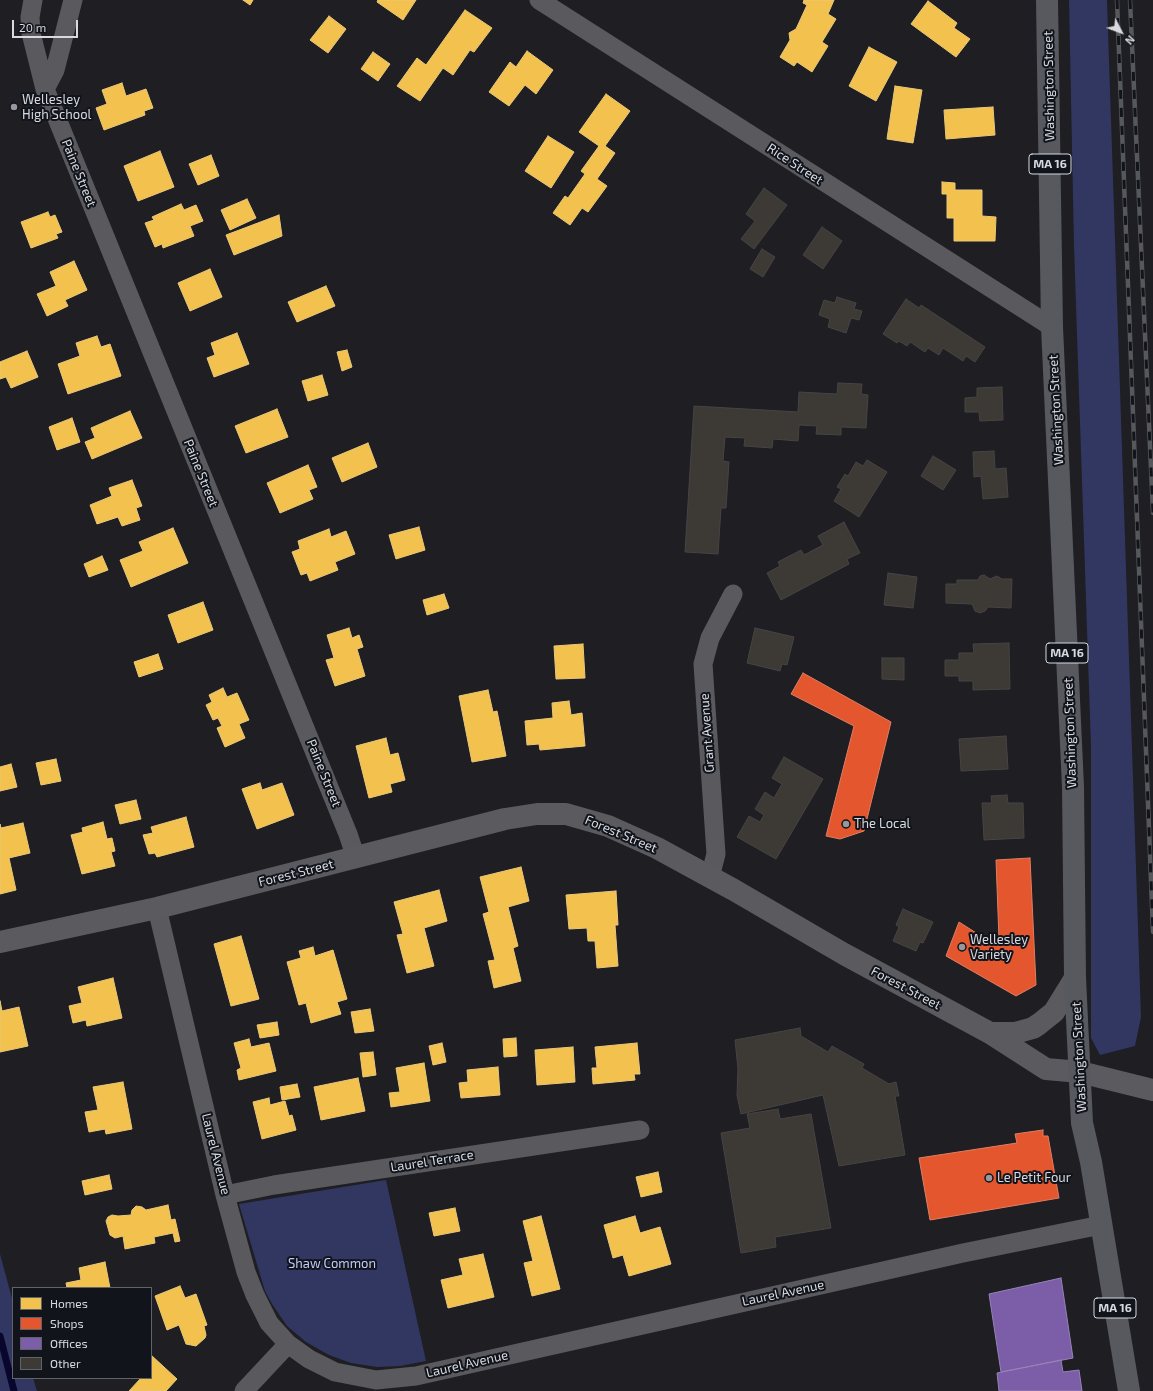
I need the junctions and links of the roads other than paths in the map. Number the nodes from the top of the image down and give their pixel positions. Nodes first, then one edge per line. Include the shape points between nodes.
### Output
1 (73, 0) edge
2 (539, 0) edge
3 (1048, 0) edge
4 (32, 5) edge
5 (45, 88) junction
6 (1052, 327) junction
7 (733, 594) dead end
8 (356, 858) junction
9 (710, 877) junction
10 (157, 908) junction
11 (0, 942) edge
12 (1075, 978) junction
13 (990, 1033) junction
14 (1080, 1072) junction
15 (1153, 1090) edge
16 (640, 1130) dead end
17 (225, 1195) junction
18 (1101, 1225) junction
19 (288, 1344) junction
20 (244, 1391) edge
21 (1129, 1391) edge

1 - 5 street via 55,70
2 - 6 street, Rice Street
3 - 6 main road, Washington Street / MA 16
4 - 5 street, Paine Street via 32,42
5 - 8 street, Paine Street
6 - 12 main road, Washington Street / MA 16 via 1073,787
7 - 9 street, Grant Avenue via 710,638 703,664 716,854
8 - 9 street, Forest Street via 505,819 552,813 581,817 608,826 657,848
8 - 10 street, Forest Street
9 - 13 street, Forest Street via 844,954
10 - 11 street, Forest Street
10 - 17 street, Laurel Avenue
12 - 13 street via 1054,1012 1033,1028 1015,1033
12 - 14 main road, Washington Street / MA 16
13 - 14 street, Forest Street via 1046,1069
14 - 15 street, Forest Street
14 - 18 main road, Washington Street / MA 16 via 1082,1123 1092,1162
16 - 17 street, Laurel Terrace via 274,1185
17 - 19 street, Laurel Avenue via 254,1295 269,1323
18 - 19 street, Laurel Avenue via 963,1253 401,1379 376,1380 347,1376 323,1366
18 - 21 main road, Washington Street / MA 16
19 - 20 street

